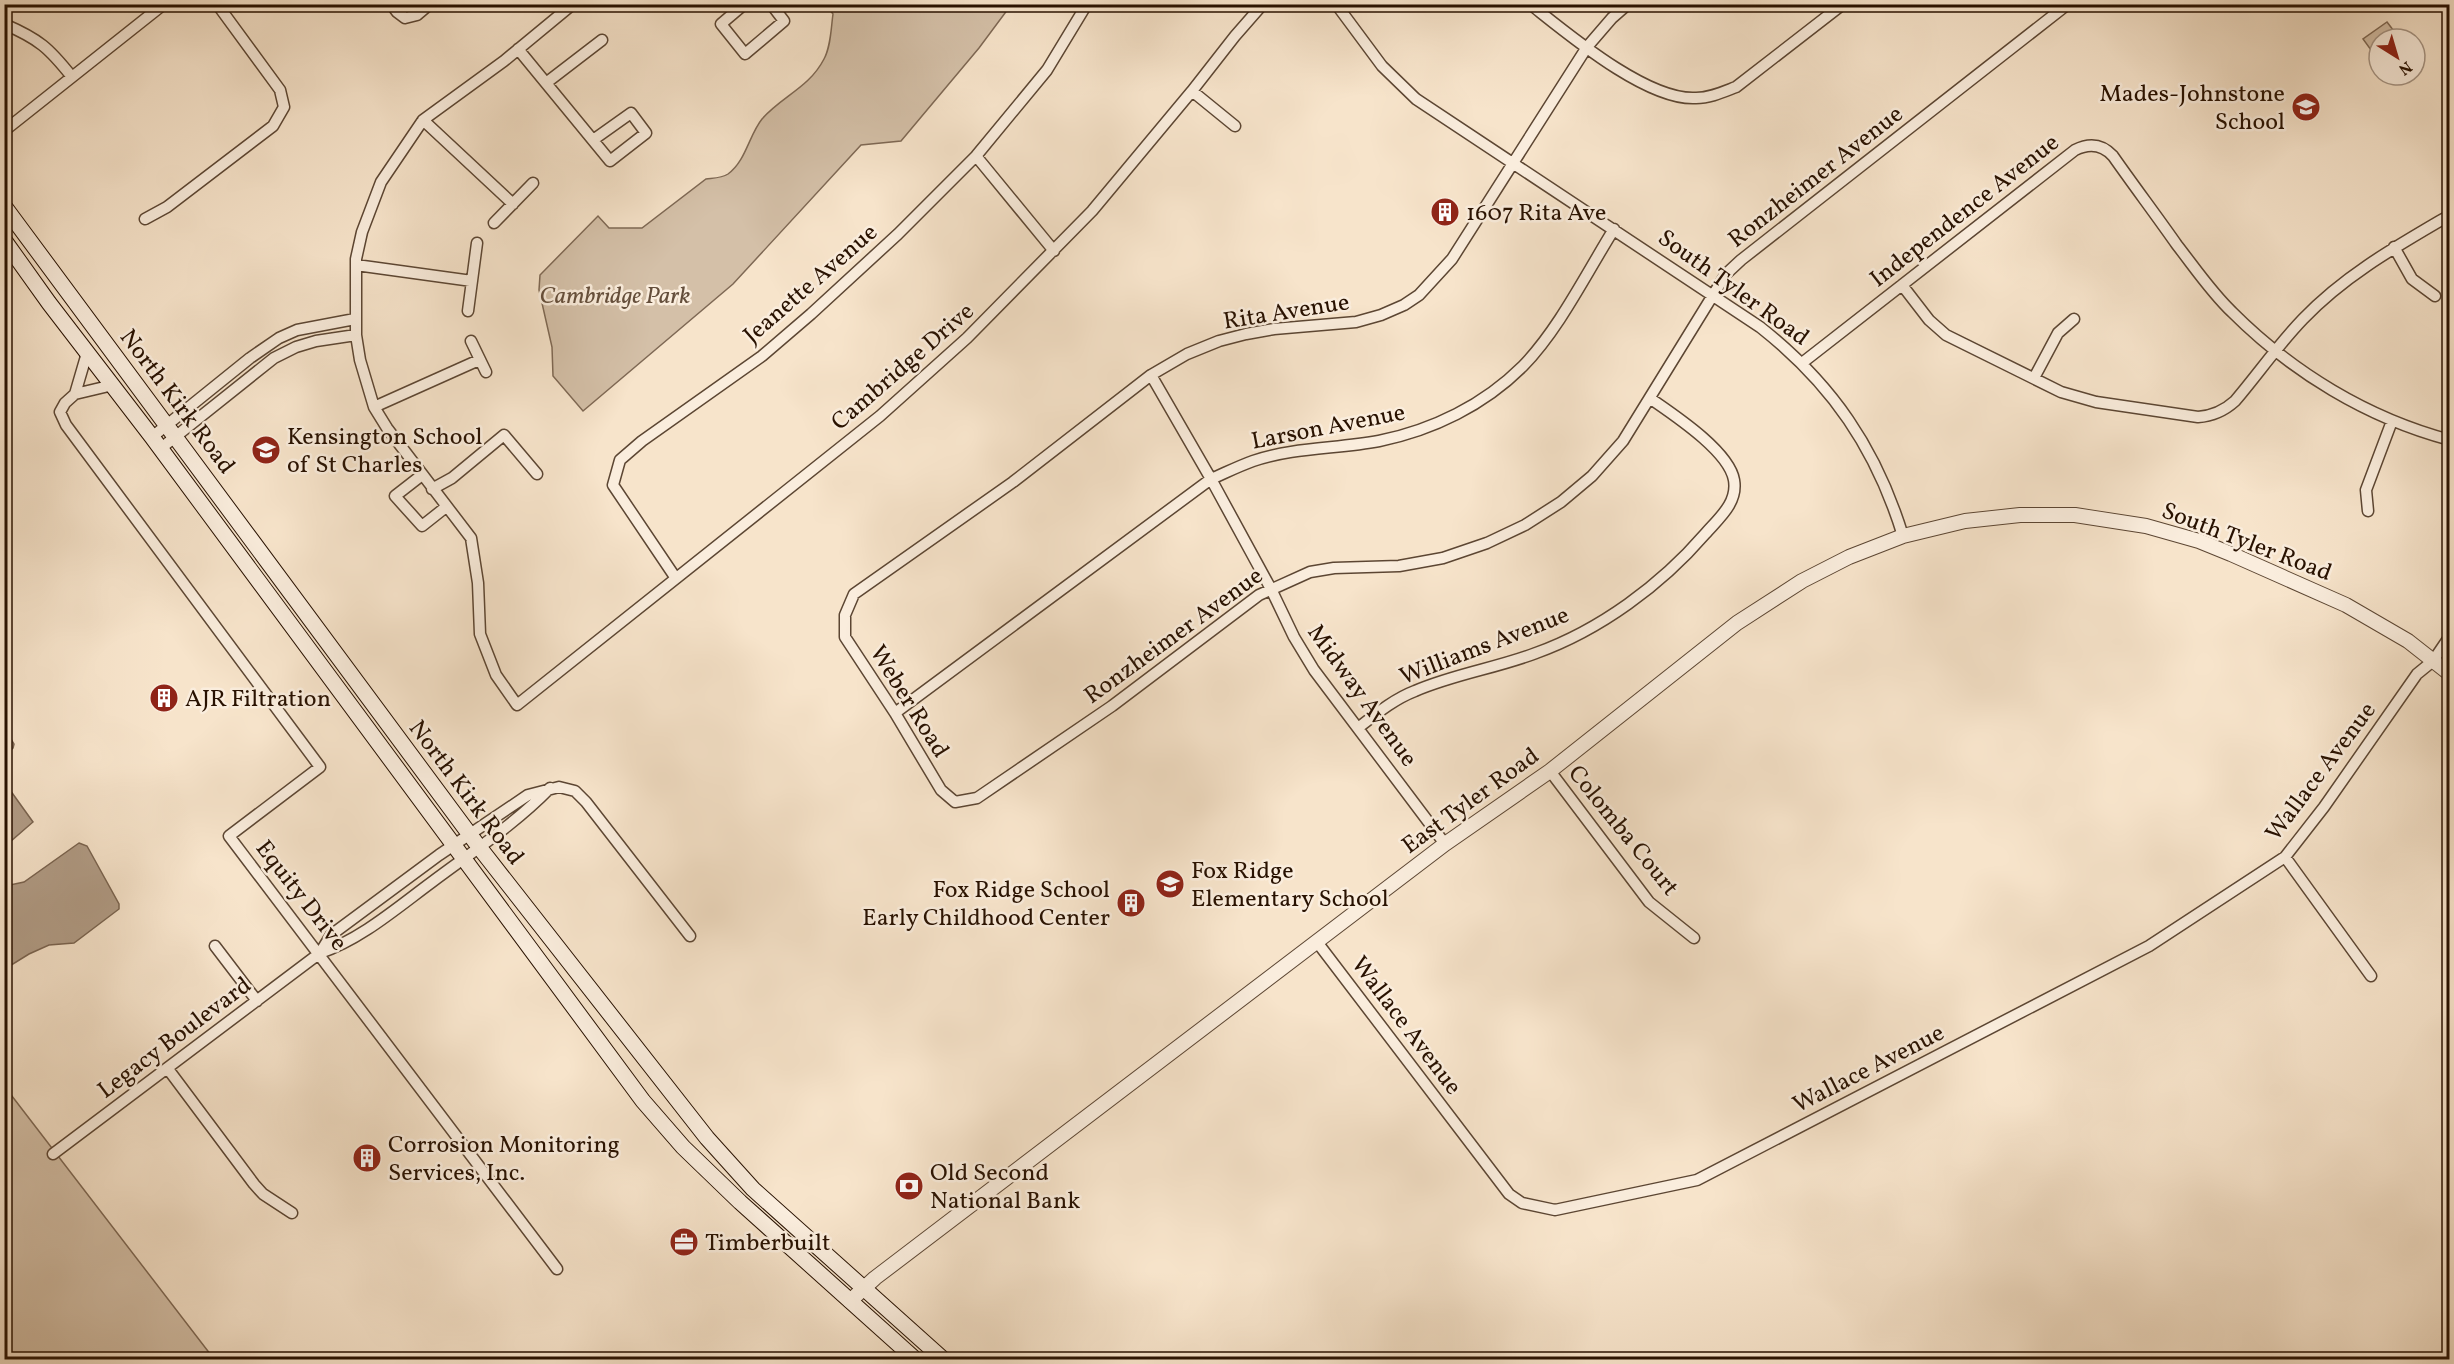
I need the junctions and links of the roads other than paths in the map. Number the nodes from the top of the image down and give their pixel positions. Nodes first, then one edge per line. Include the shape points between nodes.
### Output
1 (164, 4) edge
2 (218, 4) edge
3 (391, 4) edge
4 (430, 4) edge
5 (573, 4) edge
6 (771, 4) edge
7 (1086, 4) edge
8 (1263, 4) edge
9 (1336, 4) edge
10 (1530, 4) edge
11 (1628, 4) edge
12 (1843, 4) edge
13 (2068, 4) edge
14 (742, 5) edge
15 (4, 24) edge
16 (602, 40) dead end
17 (1587, 47) junction
18 (518, 49) junction
19 (72, 77) junction
20 (546, 83) junction
21 (1192, 91) junction
22 (423, 120) junction
23 (1235, 126) dead end
24 (4, 131) edge
25 (593, 141) junction
26 (976, 156) junction
27 (1512, 164) junction
28 (532, 183) dead end
29 (513, 204) junction
30 (4, 206) edge
31 (2450, 215) edge
32 (145, 219) dead end
33 (494, 223) dead end
34 (1614, 229) junction
35 (4, 240) edge
36 (477, 243) dead end
37 (2394, 247) junction
38 (1054, 251) junction
39 (356, 265) junction
40 (472, 281) junction
41 (1902, 285) junction
42 (1713, 296) junction
43 (2435, 297) dead end
44 (468, 311) dead end
45 (355, 319) junction
46 (2074, 320) dead end
47 (356, 335) junction
48 (471, 341) dead end
49 (2275, 351) junction
50 (87, 353) junction
51 (479, 360) junction
52 (1802, 363) junction
53 (486, 372) dead end
54 (1151, 375) junction
55 (2034, 378) junction
56 (113, 385) junction
57 (75, 394) junction
58 (1651, 399) junction
59 (375, 406) junction
60 (2392, 421) junction
61 (172, 431) junction
62 (2450, 440) edge
63 (156, 443) junction
64 (537, 474) dead end
65 (422, 475) junction
66 (1211, 479) junction
67 (432, 489) junction
68 (446, 507) junction
69 (2368, 511) dead end
70 (1903, 536) junction
71 (675, 577) junction
72 (1271, 589) junction
73 (848, 609) joint
74 (2450, 636) edge
75 (2433, 661) junction
76 (2450, 674) edge
77 (895, 713) junction
78 (1358, 728) junction
79 (1551, 771) junction
80 (962, 801) joint
81 (474, 841) junction
82 (1446, 844) junction
83 (455, 845) junction
84 (2285, 857) junction
85 (465, 858) junction
86 (690, 936) dead end
87 (1694, 938) dead end
88 (1317, 942) junction
89 (215, 946) dead end
90 (320, 953) junction
91 (2372, 976) dead end
92 (256, 1001) junction
93 (168, 1069) junction
94 (53, 1154) dead end
95 (292, 1213) dead end
96 (557, 1269) dead end
97 (863, 1287) junction
98 (850, 1301) junction
99 (916, 1359) edge
100 (944, 1359) edge

1 - 19 street
2 - 32 street via 280,90 284,107 273,126 167,207
3 - 4 street via 405,18 417,15
5 - 18 street
6 - 14 street via 784,21 745,54 721,24
7 - 26 street, Jeanette Avenue via 1047,70
8 - 21 street, Cambridge Drive
9 - 27 street, South Tyler Road via 1401,86
10 - 17 street
11 - 17 street, Rita Avenue
12 - 17 street via 1736,87 1695,98 1651,88
13 - 42 street, Ronzheimer Avenue via 1741,260 1726,274
15 - 19 street via 38,40
16 - 20 street
17 - 27 street, Rita Avenue
18 - 20 street
18 - 22 street
19 - 24 street
20 - 25 street
21 - 23 street
21 - 38 street, Cambridge Drive
22 - 29 street
22 - 39 street via 381,182 362,232
25 - 25 street via 610,161 646,133 631,113
26 - 38 street
26 - 71 street, Jeanette Avenue via 898,234 762,356 620,460 613,486
27 - 34 street, South Tyler Road
27 - 54 street, Rita Avenue via 1452,259 1419,296 1404,305 1356,322 1274,329 1219,341
28 - 29 street
29 - 33 street
30 - 61 main road, North Kirk Road
31 - 37 street
34 - 42 street, South Tyler Road
34 - 66 street, Larson Avenue via 1548,335 1522,366 1465,410 1412,433 1276,455
35 - 50 main road, North Kirk Road
36 - 40 street
37 - 43 street via 2412,279
37 - 49 street via 2329,295
38 - 71 street, Cambridge Drive via 898,401
39 - 40 street
39 - 45 street
40 - 44 street
41 - 49 street, Independence Avenue via 2075,150 2094,145 2109,152 2231,312
41 - 52 street, Independence Avenue
41 - 55 street via 1946,335
42 - 52 street, South Tyler Road via 1760,327
42 - 58 street, Ronzheimer Avenue
45 - 47 street
45 - 61 street via 297,330 279,338 250,358
46 - 55 street via 2058,333
47 - 59 street
47 - 61 street via 316,341 274,358
48 - 51 street
49 - 55 street via 2235,401 2207,416 2080,399
49 - 60 street, Independence Avenue via 2318,382
50 - 56 main road, North Kirk Road
50 - 57 street, Equity Drive
51 - 53 street
51 - 59 street
52 - 70 street, South Tyler Road via 1858,433 1879,469
54 - 66 street, Midway Avenue
54 - 73 street, Rita Avenue via 1013,482 854,594
56 - 57 street
56 - 63 main road, North Kirk Road
57 - 90 street, Equity Drive via 60,412 66,425 320,767 230,836
58 - 72 street, Ronzheimer Avenue via 1623,441 1592,476 1525,525 1443,558 1400,566 1310,572
58 - 78 street, Williams Avenue via 1690,426 1728,465 1734,479 1730,505 1694,547 1643,592 1579,633 1539,652 1414,691
59 - 65 street
60 - 62 street, Independence Avenue
60 - 69 street via 2366,490
61 - 63 street
61 - 81 main road, North Kirk Road
63 - 83 main road, North Kirk Road
64 - 67 street via 504,435 452,478
65 - 67 street
65 - 68 street via 395,496 422,526
66 - 72 street, Midway Avenue
66 - 77 street, Larson Avenue
67 - 68 street
68 - 71 street, Cambridge Drive via 471,538 480,634 496,675 517,705
70 - 75 street, South Tyler Road via 1965,521 2020,515 2075,515 2146,526 2209,545 2346,604 2408,641
70 - 79 street, East Tyler Road via 1802,581 1737,623
72 - 78 street, Midway Avenue via 1314,670
72 - 80 street, Ronzheimer Avenue via 1244,605 1093,719 977,798
73 - 77 street, Weber Road via 844,637
74 - 75 street, Wallace Avenue
75 - 76 street, South Tyler Road
75 - 84 street, Wallace Avenue via 2417,674
77 - 80 street, Weber Road via 941,790 955,802
78 - 82 street, Midway Avenue
79 - 82 street, East Tyler Road
79 - 87 street, Colomba Court via 1649,902
81 - 83 street, Legacy Boulevard
81 - 85 street, Legacy Boulevard
81 - 86 street, Legacy Boulevard via 534,804 550,788 575,791
81 - 97 main road, North Kirk Road via 722,1155
82 - 88 street, East Tyler Road
83 - 85 main road, North Kirk Road
83 - 90 street, Legacy Boulevard via 331,935
84 - 88 street, Wallace Avenue via 2139,951 1697,1180 1556,1210 1522,1203 1509,1194
84 - 91 street
85 - 90 street, Legacy Boulevard via 341,946
85 - 98 main road, North Kirk Road via 663,1125 740,1202
88 - 97 street, East Tyler Road
89 - 92 street
90 - 92 street, Legacy Boulevard
90 - 96 street, Equity Drive
92 - 93 street, Legacy Boulevard
93 - 94 street, Legacy Boulevard
93 - 95 street via 254,1184
97 - 98 street, East Tyler Road
97 - 100 main road, North Kirk Road
98 - 99 main road, North Kirk Road

